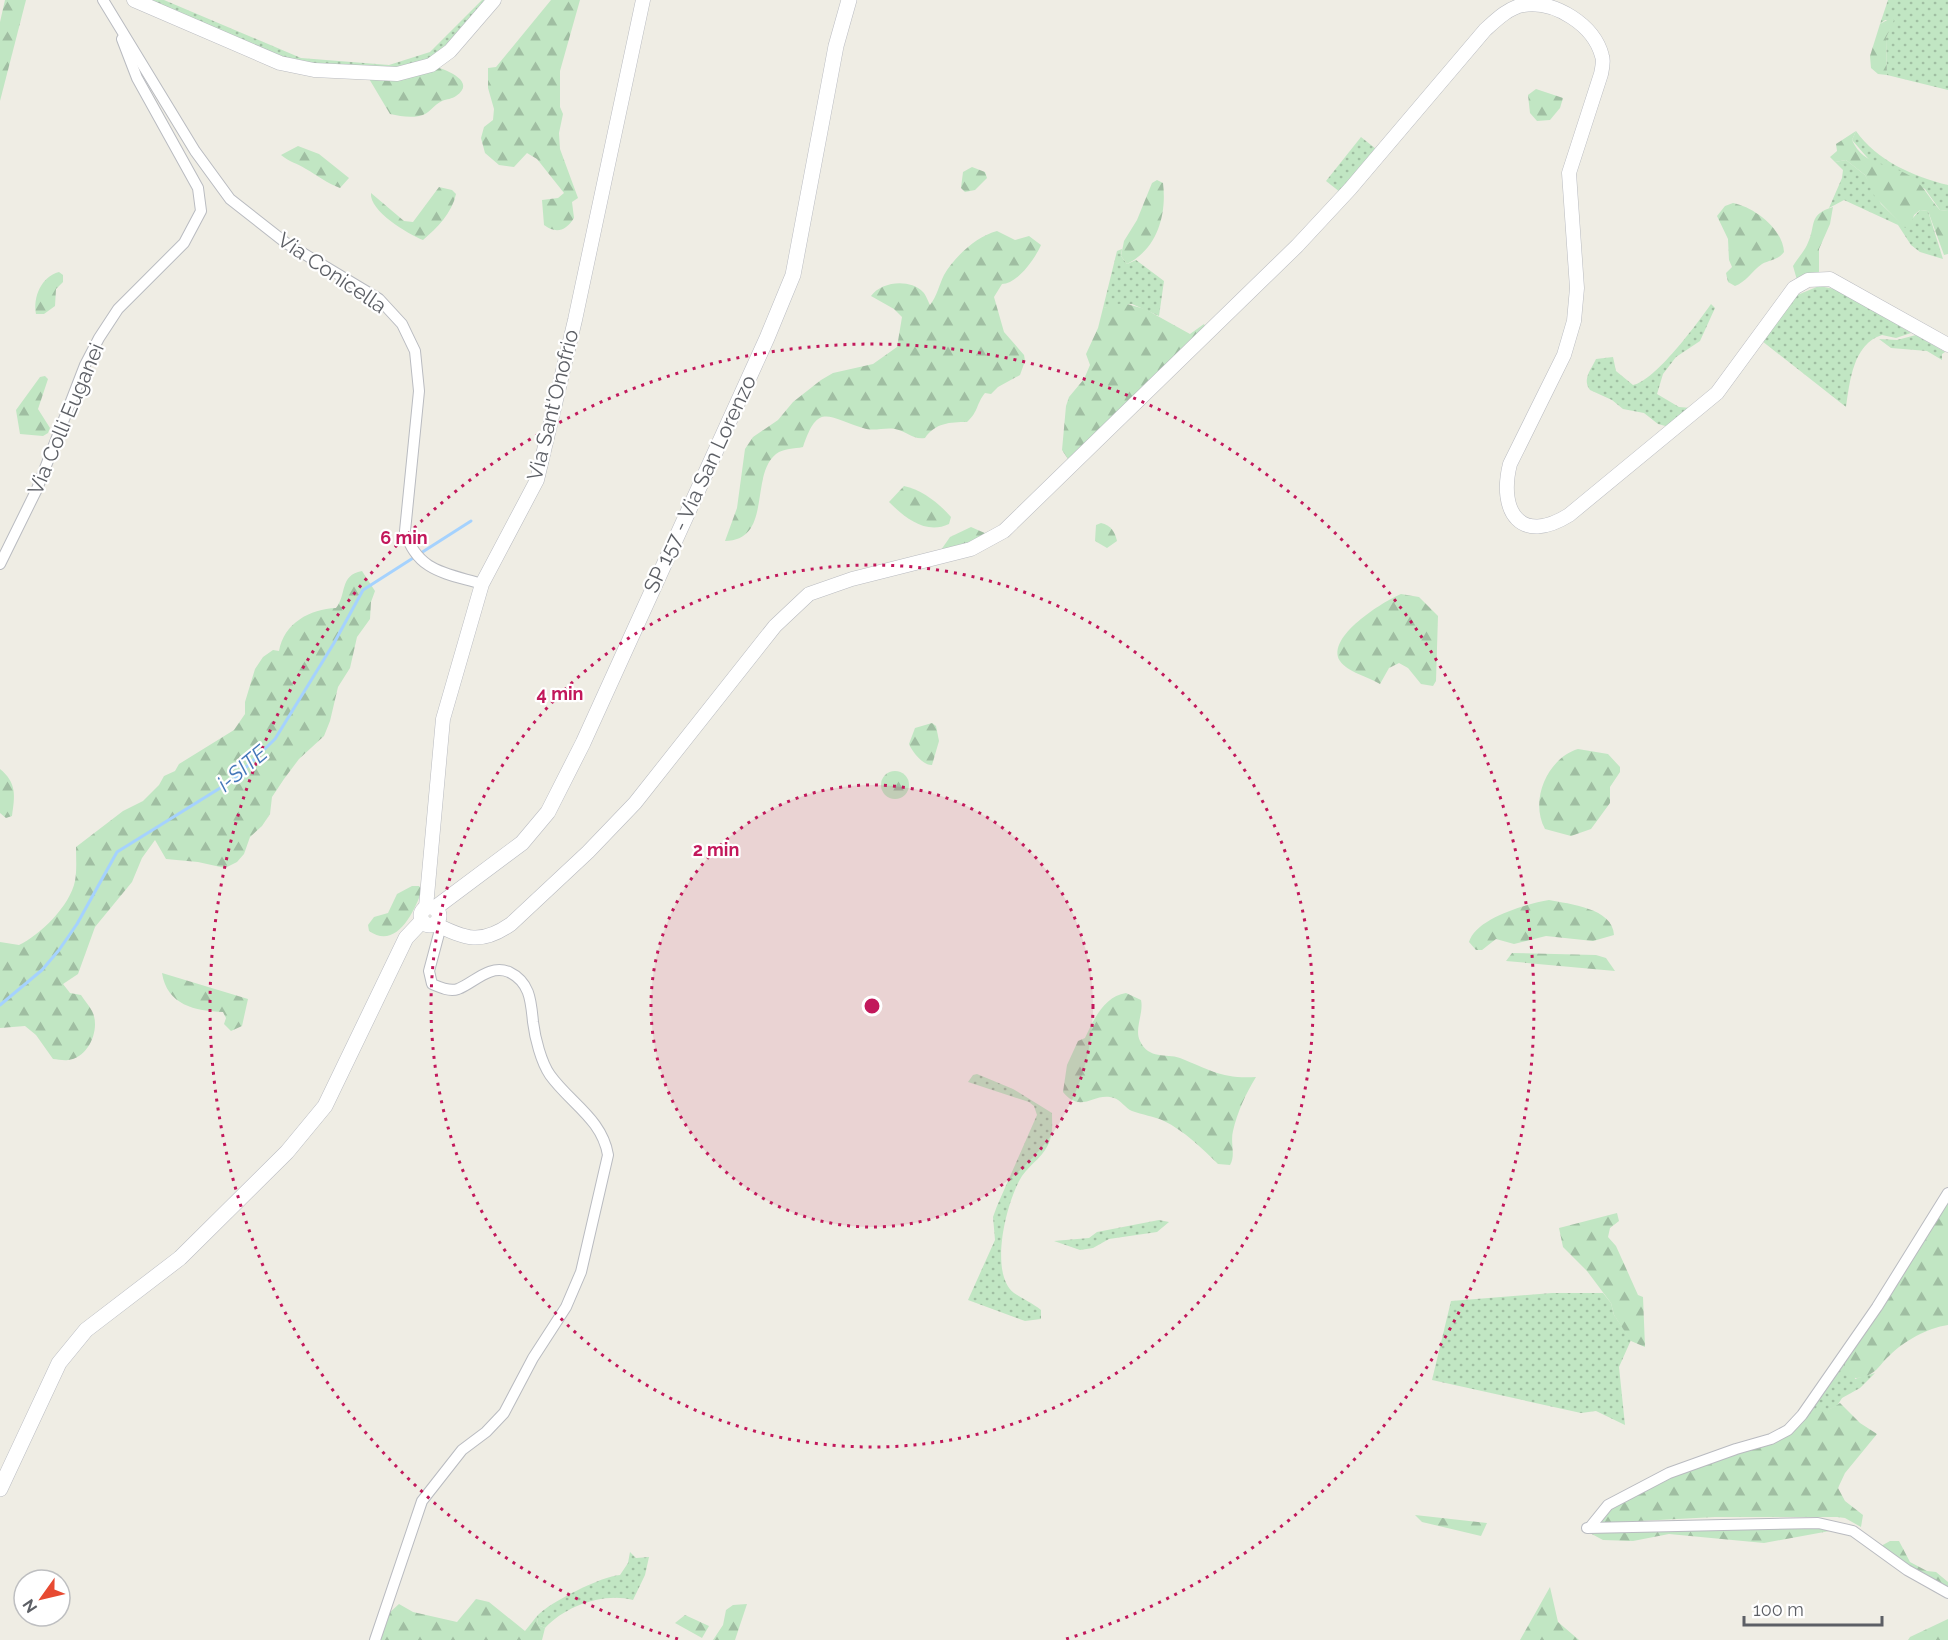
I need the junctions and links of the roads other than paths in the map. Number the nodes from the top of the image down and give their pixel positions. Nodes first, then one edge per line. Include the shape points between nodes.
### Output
1 (103, 0) edge
2 (134, 0) edge
3 (494, 0) edge
4 (643, 0) edge
5 (849, 0) edge
6 (122, 34) junction
7 (1948, 345) edge
8 (0, 564) edge
9 (482, 584) junction
10 (432, 917) junction
11 (1948, 1193) edge
12 (0, 1489) edge
13 (1948, 1593) edge
14 (375, 1640) edge

1 - 6 street, Via Conicella
2 - 3 street via 280,63 314,70 397,74 431,65 450,51
4 - 9 street, Via Sant'Onofrio via 537,480
5 - 10 main road, SP 157 - Via San Lorenzo via 836,46 793,275 583,743 548,812 522,843
6 - 8 street, Via Colli Euganei via 123,47 137,78 198,188 201,212 184,243 117,309 99,338 85,364 37,489
6 - 9 street, Via Conicella via 230,199 286,243 378,299 402,324 415,351 419,391 405,531 408,543 430,568
7 - 10 street via 1830,279 1808,280 1794,288 1717,393 1569,515 1544,526 1529,527 1519,520 1509,508 1506,481 1510,464 1564,355 1574,321 1577,288 1569,174 1603,57 1594,38 1577,20 1538,3 1521,5 1502,14 1485,30 1297,246 1004,531 971,549 809,594 793,606 749,658 635,803 528,909 498,933 482,939 467,938
9 - 10 street, Via Sant'Onofrio via 443,719
10 - 12 main road, SP 157 - Via San Lorenzo via 406,938 325,1106 287,1152 180,1258 86,1330 59,1363
10 - 14 street via 432,984 457,990 480,975 496,971 507,971 525,983 534,1032 548,1073 597,1125 608,1155 581,1272 566,1307 504,1413 462,1450 422,1501
11 - 13 street via 1877,1307 1788,1430 1669,1473 1608,1505 1589,1527 1818,1523 1853,1531 1907,1570

